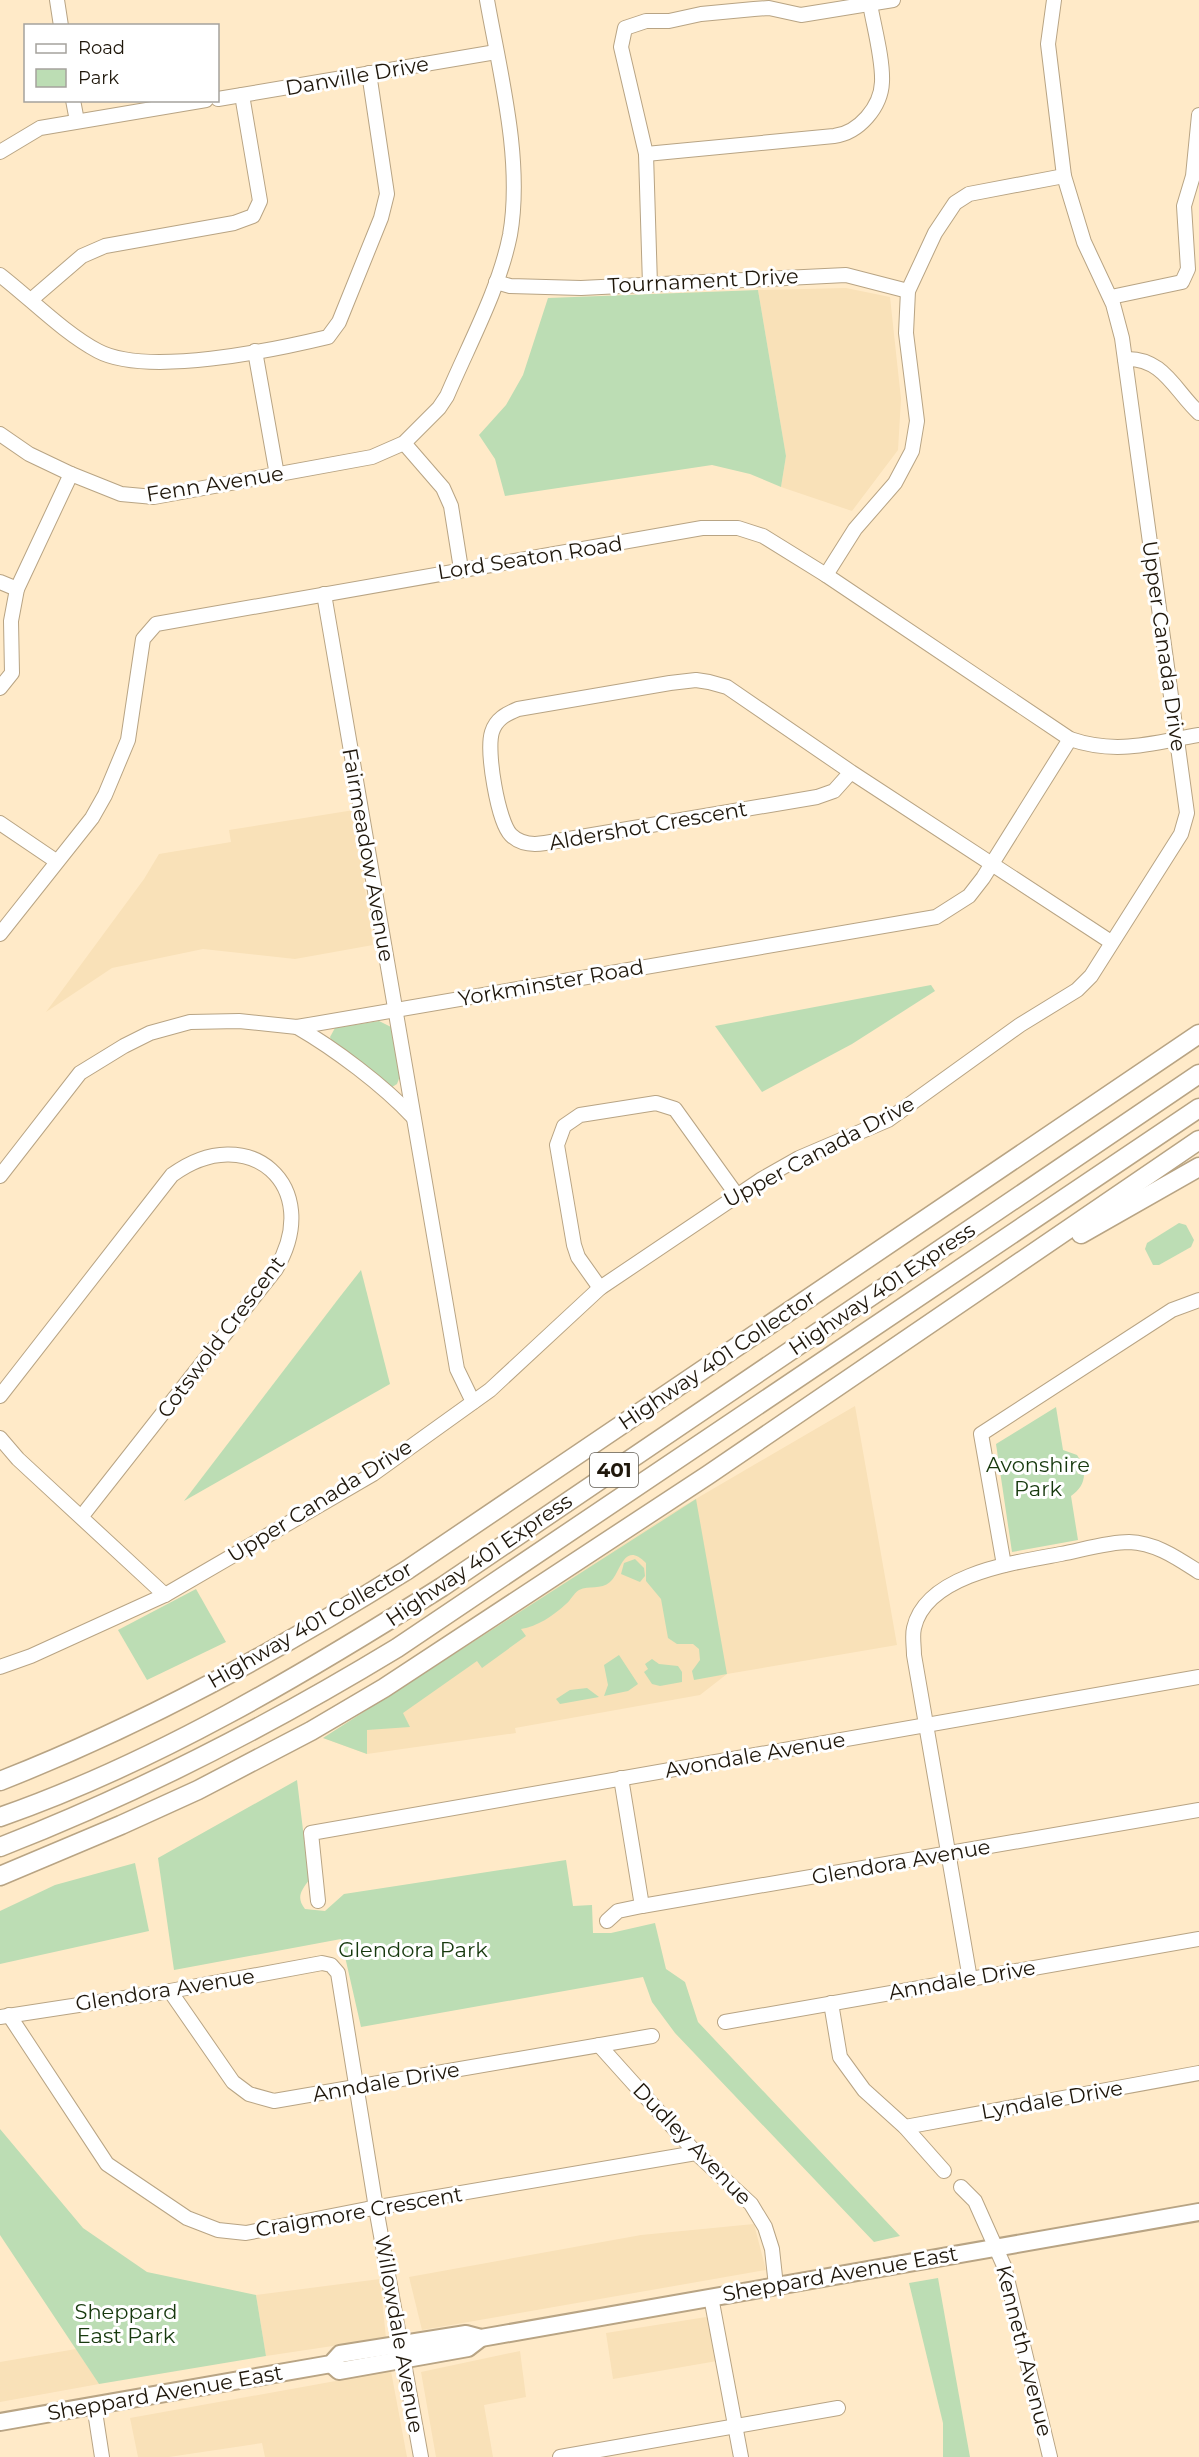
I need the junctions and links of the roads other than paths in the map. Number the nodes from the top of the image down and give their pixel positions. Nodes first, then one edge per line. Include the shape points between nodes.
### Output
1 (57, 0) edge
2 (487, 0) edge
3 (893, 0) edge
4 (1054, 0) edge
5 (870, 4) junction
6 (61, 24) edge
7 (496, 52) junction
8 (369, 73) junction
9 (242, 95) junction
10 (219, 99) edge
11 (73, 102) edge
12 (193, 102) edge
13 (1199, 115) edge
14 (77, 120) junction
15 (0, 152) edge
16 (646, 154) junction
17 (1065, 176) junction
18 (0, 275) edge
19 (496, 282) junction
20 (650, 285) junction
21 (908, 291) junction
22 (1111, 297) junction
23 (32, 299) junction
24 (255, 351) junction
25 (1125, 359) junction
26 (1199, 413) edge
27 (0, 434) edge
28 (404, 443) junction
29 (71, 474) junction
30 (277, 475) junction
31 (461, 569) junction
32 (826, 575) junction
33 (0, 582) edge
34 (17, 589) junction
35 (324, 594) junction
36 (0, 688) edge
37 (1199, 735) edge
38 (1070, 739) junction
39 (1177, 739) junction
40 (851, 772) junction
41 (0, 823) edge
42 (56, 861) junction
43 (992, 864) junction
44 (0, 934) edge
45 (1112, 942) junction
46 (395, 1012) junction
47 (297, 1027) junction
48 (1199, 1032) edge
49 (1199, 1074) edge
50 (1199, 1108) edge
51 (412, 1117) junction
52 (1199, 1140) edge
53 (1195, 1169) edge
54 (0, 1176) edge
55 (736, 1194) junction
56 (600, 1288) junction
57 (1199, 1300) edge
58 (0, 1396) edge
59 (473, 1402) junction
60 (791, 1417) junction
61 (0, 1438) edge
62 (82, 1516) junction
63 (1004, 1565) junction
64 (1199, 1572) edge
65 (165, 1595) junction
66 (0, 1667) edge
67 (1199, 1677) edge
68 (927, 1725) junction
69 (621, 1778) junction
70 (0, 1781) edge
71 (1199, 1810) edge
72 (0, 1817) edge
73 (0, 1847) edge
74 (950, 1854) junction
75 (0, 1876) edge
76 (318, 1901) dead end
77 (642, 1906) junction
78 (607, 1921) dead end
79 (1199, 1939) edge
80 (331, 1965) joint
81 (970, 1979) junction
82 (170, 1991) junction
83 (831, 2003) junction
84 (5, 2016) edge
85 (725, 2022) dead end
86 (652, 2036) dead end
87 (599, 2045) junction
88 (1199, 2073) edge
89 (356, 2087) junction
90 (905, 2127) junction
91 (696, 2153) junction
92 (944, 2171) dead end
93 (961, 2187) dead end
94 (376, 2208) junction
95 (1199, 2212) edge
96 (997, 2246) junction
97 (776, 2286) junction
98 (711, 2297) junction
99 (402, 2353) junction
100 (94, 2405) junction
101 (838, 2408) dead end
102 (0, 2422) edge
103 (735, 2425) junction
104 (102, 2457) edge
105 (421, 2457) edge
106 (560, 2457) edge
107 (741, 2457) edge
108 (1050, 2457) edge

1 - 6 street
2 - 7 street
3 - 5 street
4 - 17 street, Upper Canada Drive via 1048,44
5 - 16 street via 882,80 880,94 863,122 850,132
5 - 16 street via 801,15 762,8 629,25 621,47
7 - 8 street, Danville Drive
7 - 19 street via 514,196 509,237
8 - 9 street, Danville Drive
8 - 24 street via 387,194 344,309 328,337
9 - 10 street, Danville Drive
9 - 23 street via 260,201 258,211 234,223 105,246 82,256
11 - 14 street
12 - 14 street
13 - 22 street via 1193,176 1184,206 1188,269 1185,278 1182,282
14 - 15 street via 40,128
16 - 20 street
17 - 21 street via 977,191 960,199 935,233
17 - 22 street, Upper Canada Drive via 1084,243
18 - 23 street
19 - 20 street, Tournament Drive via 544,287
19 - 28 street via 447,396
20 - 21 street, Tournament Drive via 834,274
21 - 32 street via 906,333 917,422 914,442 895,483 855,529
22 - 25 street, Upper Canada Drive
23 - 24 street via 96,350 120,359 184,363
24 - 30 street
25 - 26 street via 1145,360 1156,366
25 - 39 street, Upper Canada Drive
27 - 29 street, Fenn Avenue via 29,454
28 - 30 street, Fenn Avenue via 372,457
28 - 31 street via 443,488 451,506
29 - 30 street, Fenn Avenue via 136,497
29 - 34 street
31 - 32 street, Lord Seaton Road via 722,527 763,536
31 - 35 street, Lord Seaton Road
32 - 38 street, Lord Seaton Road
33 - 34 street
34 - 36 street via 11,621 12,673
35 - 42 street, Lord Seaton Road via 169,621 148,630 141,647 125,748 99,807
35 - 46 street, Fairmeadow Avenue
37 - 39 street, Lord Seaton Road
38 - 39 street, Lord Seaton Road via 1119,749
38 - 43 street, Yorkminster Road
39 - 45 street, Upper Canada Drive via 1187,803 1181,834
40 - 40 street, Aldershot Crescent via 727,687 696,680 518,709 505,714 496,724 490,745 501,819 522,843 545,843 817,797 834,791
40 - 43 street, Aldershot Crescent
41 - 42 street
42 - 44 street, Lord Seaton Road
43 - 45 street, Aldershot Crescent
43 - 46 street, Yorkminster Road via 969,896 936,917 576,977
45 - 55 street, Upper Canada Drive via 1091,976 1077,990 1020,1025 908,1107 876,1127 799,1158
46 - 47 street, Yorkminster Road
46 - 51 street, Fairmeadow Avenue
47 - 51 street via 395,1098
47 - 54 street, Yorkminster Road via 239,1021 190,1022 150,1033 124,1046 80,1073
48 - 70 highway, Highway 401 Collector / 401 via 407,1570 306,1632 180,1700
49 - 72 highway, Highway 401 Express / 401 via 355,1642 249,1702 128,1763
50 - 73 highway, Highway 401 Express / 401 via 398,1648 190,1763
51 - 59 street, Fairmeadow Avenue via 457,1370
52 - 60 highway, 401
53 - 60 highway via 1041,1258 839,1394
55 - 56 street, Upper Canada Drive
55 - 56 street via 681,1116 667,1105 624,1107 570,1120 559,1136 558,1158 574,1245
56 - 59 street, Upper Canada Drive
57 - 63 street via 1172,1310 981,1434
58 - 62 street, Cotswold Crescent via 172,1175 188,1163 224,1152 261,1162 280,1179 292,1207 293,1224 291,1239 276,1269
59 - 65 street, Upper Canada Drive via 373,1474
60 - 75 highway, 401 via 492,1619 347,1710 198,1790
61 - 62 street
62 - 65 street
63 - 64 street via 1128,1542 1164,1549
63 - 68 street via 969,1575 933,1598 917,1618 913,1629 914,1655
65 - 66 street, Upper Canada Drive
67 - 68 street, Avondale Avenue
68 - 69 street, Avondale Avenue
68 - 74 street
69 - 76 street, Avondale Avenue via 312,1833
69 - 77 street
71 - 74 street, Glendora Avenue
74 - 77 street, Glendora Avenue
74 - 81 street
77 - 78 street, Glendora Avenue via 618,1911
79 - 81 street, Anndale Drive
80 - 82 street, Glendora Avenue via 322,1963
80 - 89 street, Willowdale Avenue via 338,1973
81 - 83 street, Anndale Drive
82 - 84 street, Glendora Avenue
82 - 89 street, Anndale Drive via 233,2082 249,2094 274,2101
83 - 85 street, Anndale Drive
83 - 90 street via 840,2057 864,2090
84 - 94 street, Craigmore Crescent via 107,2164 187,2218 218,2230 246,2233
86 - 87 street, Anndale Drive
87 - 89 street, Anndale Drive
87 - 91 street, Dudley Avenue
88 - 90 street, Lyndale Drive
89 - 94 street, Willowdale Avenue
90 - 92 street
91 - 94 street, Craigmore Crescent
91 - 97 street, Dudley Avenue via 751,2204 765,2227
93 - 96 street, Kenneth Avenue via 975,2201
94 - 99 street, Willowdale Avenue
95 - 96 main road, Sheppard Avenue East
96 - 97 main road, Sheppard Avenue East
96 - 108 street, Kenneth Avenue
97 - 98 main road, Sheppard Avenue East
98 - 99 main road, Sheppard Avenue East via 481,2338 468,2348
98 - 103 street
99 - 100 main road, Sheppard Avenue East via 339,2371 331,2364
99 - 105 street, Willowdale Avenue
100 - 102 main road, Sheppard Avenue East
100 - 104 street
101 - 103 street
103 - 106 street
103 - 107 street

